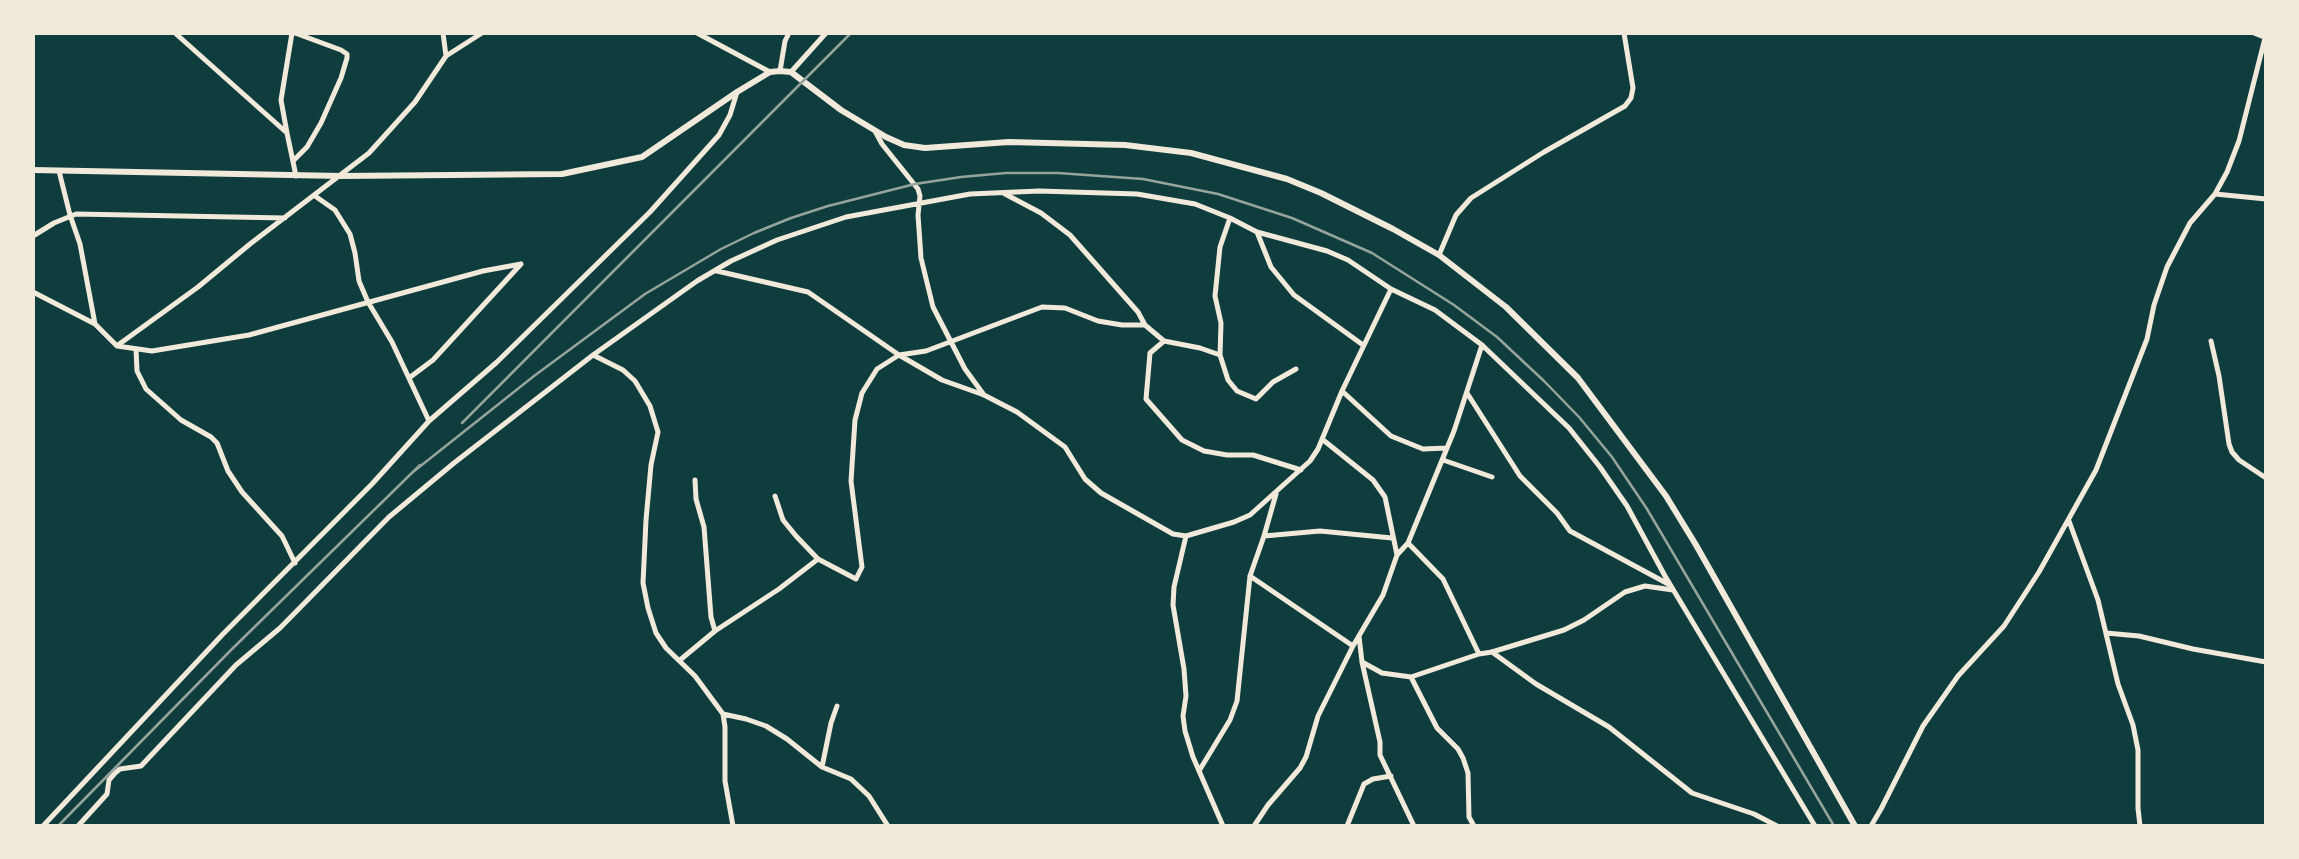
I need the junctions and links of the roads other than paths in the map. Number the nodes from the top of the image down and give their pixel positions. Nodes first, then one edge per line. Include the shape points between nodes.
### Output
1 (175, 33) edge
2 (293, 33) edge
3 (443, 33) edge
4 (482, 33) edge
5 (697, 33) edge
6 (789, 33) edge
7 (826, 33) edge
8 (1624, 33) edge
9 (2254, 33) edge
10 (2265, 36) edge
11 (446, 56) junction
12 (780, 71) junction
13 (770, 72) junction
14 (791, 72) junction
15 (737, 92) junction
16 (874, 130) junction
17 (287, 133) junction
18 (293, 161) junction
19 (33, 170) edge
20 (59, 171) junction
21 (296, 176) junction
22 (341, 176) junction
23 (1003, 193) junction
24 (2215, 194) junction
25 (314, 196) junction
26 (2266, 198) edge
27 (919, 204) junction
28 (70, 215) junction
29 (285, 218) junction
30 (1230, 218) junction
31 (1257, 232) junction
32 (33, 236) edge
33 (1439, 255) junction
34 (715, 271) junction
35 (1391, 289) junction
36 (33, 292) edge
37 (368, 302) junction
38 (95, 324) junction
39 (1144, 325) junction
40 (950, 340) junction
41 (1164, 341) junction
42 (2211, 341) dead end
43 (1363, 345) junction
44 (1482, 345) junction
45 (117, 346) junction
46 (136, 349) junction
47 (593, 355) junction
48 (899, 355) junction
49 (1220, 355) junction
50 (1296, 369) dead end
51 (409, 378) junction
52 (1342, 391) junction
53 (1467, 393) junction
54 (984, 395) junction
55 (429, 421) junction
56 (1322, 439) junction
57 (1447, 449) junction
58 (1443, 460) junction
59 (1301, 470) junction
60 (1492, 477) dead end
61 (2266, 478) edge
62 (695, 480) dead end
63 (1276, 494) junction
64 (775, 496) dead end
65 (2069, 521) junction
66 (1186, 536) junction
67 (1264, 536) junction
68 (1392, 538) junction
69 (1408, 543) junction
70 (1397, 555) junction
71 (818, 559) junction
72 (295, 563) junction
73 (1250, 576) junction
74 (1672, 587) junction
75 (715, 631) junction
76 (2106, 633) junction
77 (1359, 636) junction
78 (1353, 646) junction
79 (1492, 652) junction
80 (1479, 654) junction
81 (680, 660) junction
82 (1362, 662) junction
83 (2266, 662) edge
84 (1411, 677) junction
85 (837, 706) dead end
86 (723, 714) junction
87 (822, 767) junction
88 (1199, 771) junction
89 (1391, 776) junction
90 (43, 826) edge
91 (78, 826) edge
92 (733, 826) edge
93 (888, 826) edge
94 (1223, 826) edge
95 (1254, 826) edge
96 (1347, 826) edge
97 (1414, 826) edge
98 (1474, 826) edge
99 (1777, 826) edge
100 (1815, 826) edge
101 (1855, 826) edge
102 (1871, 826) edge
103 (2140, 826) edge

1 - 17 street
2 - 17 street via 281,100
2 - 18 street via 341,50 347,58 321,123
3 - 11 street
4 - 11 street
5 - 13 street
6 - 12 street
7 - 14 street
8 - 33 street via 1633,88 1625,106 1471,198 1456,215
9 - 10 street
10 - 24 street via 2239,141
11 - 22 street via 415,102 369,153
12 - 13 street
12 - 14 street
13 - 15 street
14 - 16 street
15 - 22 street via 642,157 608,166 562,174
15 - 55 street via 719,135 650,212
16 - 27 street via 915,184
16 - 33 street via 904,145 925,148 1045,142 1191,153 1287,179
17 - 18 street
18 - 21 street
19 - 20 street
20 - 21 street
20 - 28 street
21 - 22 street
22 - 25 street
23 - 27 street
23 - 30 street via 1137,194 1195,204
23 - 39 street via 1070,235 1138,312
24 - 26 street
24 - 65 street via 2190,223 2167,267 2147,339 2096,470
25 - 29 street
25 - 37 street via 335,210 350,234
27 - 34 street via 846,217 777,240
27 - 40 street via 921,258 933,307
28 - 29 street
28 - 32 street
28 - 38 street
29 - 45 street
30 - 31 street
30 - 49 street via 1215,278
31 - 35 street via 1348,260
31 - 43 street via 1271,267 1294,295
33 - 101 street via 1540,339 1630,446 1696,545
34 - 47 street
34 - 48 street via 808,292
35 - 43 street
35 - 44 street via 1435,310
36 - 38 street
37 - 46 street via 249,335 152,351
37 - 51 street
37 - 51 street via 521,264 433,360
38 - 45 street
39 - 40 street via 1098,321 1065,308 1042,306
39 - 41 street
40 - 48 street via 926,351
40 - 54 street
41 - 49 street
41 - 59 street via 1150,353 1145,393 1182,440 1204,451 1254,455
42 - 61 street via 2232,452
43 - 52 street
44 - 53 street
44 - 74 street via 1569,428 1600,467
45 - 46 street
46 - 72 street via 137,371 146,389 217,443 228,471 282,536
47 - 81 street via 635,381 658,432 651,465 643,583 656,633
47 - 91 street via 389,517 280,628 236,665 141,766 115,773 107,794
48 - 54 street via 942,380
48 - 71 street via 873,376 862,393 855,420 851,481 862,567 856,579
49 - 50 street via 1237,391 1256,399
51 - 55 street
52 - 56 street
52 - 57 street via 1391,436 1423,449
53 - 57 street
53 - 74 street via 1520,475 1570,531
54 - 66 street via 1017,412 1065,447 1085,479 1101,493 1173,534
55 - 72 street
56 - 59 street
56 - 68 street via 1373,480 1385,497
57 - 58 street
58 - 60 street
58 - 69 street
59 - 63 street
62 - 75 street
63 - 66 street via 1250,516
63 - 67 street
64 - 71 street via 783,520
65 - 76 street
65 - 102 street via 2004,626 1958,676 1923,726
66 - 88 street via 1173,606 1184,669 1185,731
67 - 68 street via 1320,531
67 - 73 street
68 - 70 street
69 - 70 street
69 - 80 street via 1443,579
70 - 77 street via 1383,595
71 - 75 street
72 - 90 street
73 - 78 street
73 - 88 street via 1237,701
74 - 79 street via 1645,586 1625,592 1564,630
74 - 100 street
75 - 81 street
76 - 83 street
76 - 103 street via 2138,750
77 - 78 street
77 - 82 street
78 - 95 street via 1318,716 1300,768
79 - 80 street
79 - 99 street via 1609,727 1692,793
80 - 84 street
81 - 86 street
82 - 84 street via 1382,673
82 - 89 street via 1380,755
84 - 98 street via 1437,728 1463,758
85 - 87 street
86 - 87 street via 766,726
86 - 92 street via 723,764
87 - 93 street via 863,789
88 - 94 street
89 - 96 street via 1364,784
89 - 97 street

